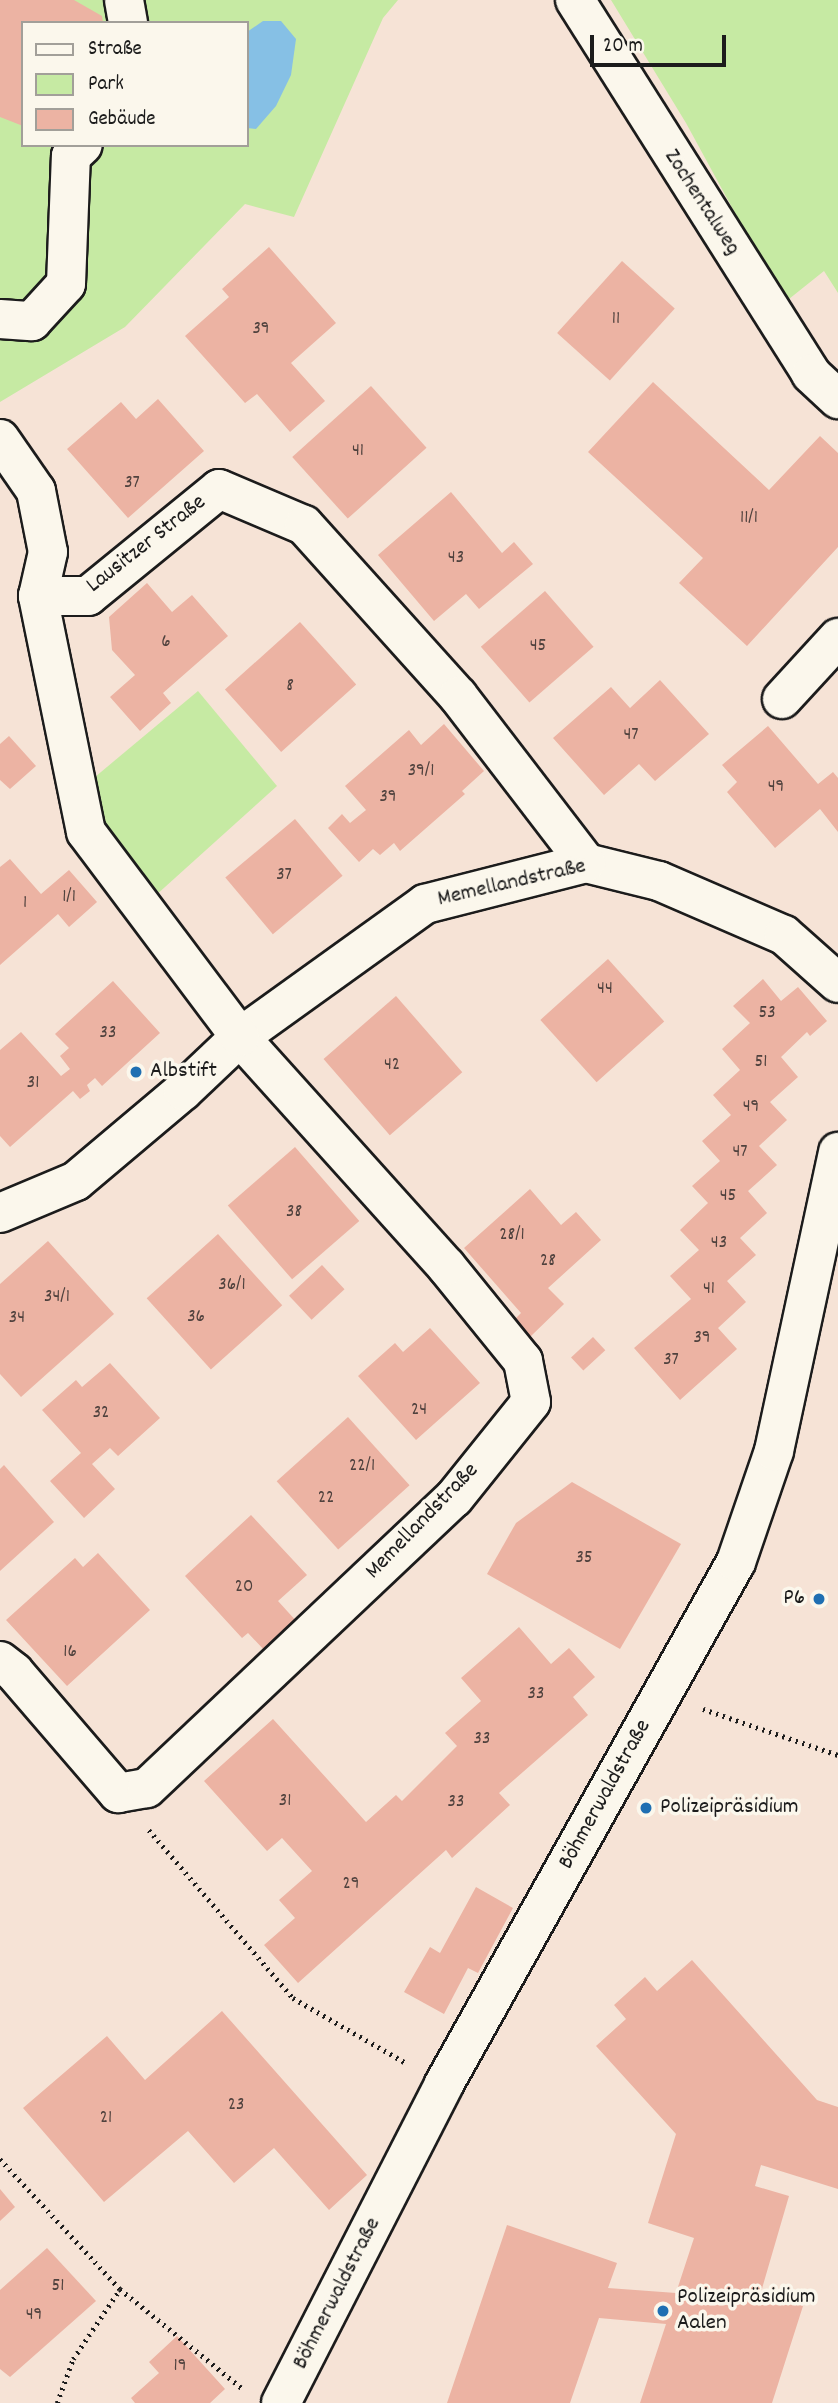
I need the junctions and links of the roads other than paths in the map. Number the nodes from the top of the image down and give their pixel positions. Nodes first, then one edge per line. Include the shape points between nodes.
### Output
1 (575, 0) edge
2 (81, 147) edge
3 (0, 319) edge
4 (838, 399) edge
5 (0, 439) edge
6 (37, 596) junction
7 (838, 638) edge
8 (782, 699) dead end
9 (586, 863) junction
10 (838, 984) edge
11 (240, 1037) junction
12 (838, 1152) edge
13 (0, 1213) edge
14 (0, 1661) edge
15 (266, 2399) edge

1 - 4 street, Zochentalweg via 811,374
2 - 3 street via 71,156 66,284 32,321
5 - 6 street via 36,491 48,552
6 - 9 street, Lausitzer Straße via 89,596 219,489 304,525 458,696
6 - 11 street via 86,832
7 - 8 street
9 - 10 street, Memellandstraße via 659,881 784,935
9 - 11 street, Memellandstraße via 425,904
11 - 13 street, Memellandstraße via 76,1181
11 - 14 street, Memellandstraße via 446,1266 523,1362 531,1402 454,1498 147,1788 118,1793
12 - 15 street, Böhmerwaldstraße via 774,1451 736,1562

